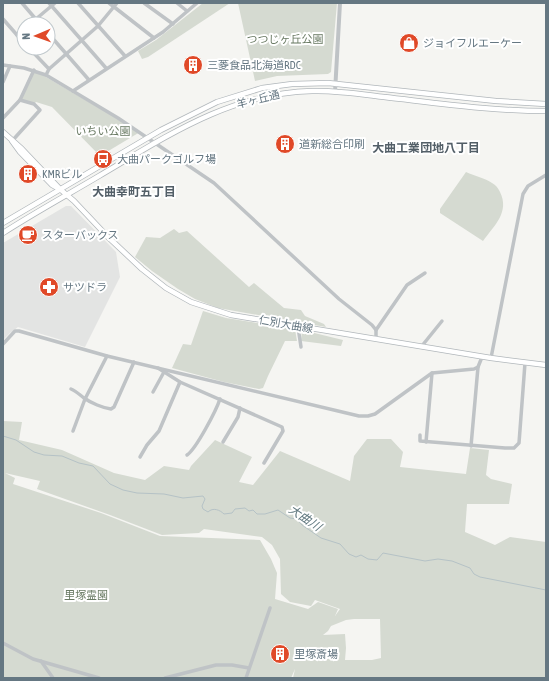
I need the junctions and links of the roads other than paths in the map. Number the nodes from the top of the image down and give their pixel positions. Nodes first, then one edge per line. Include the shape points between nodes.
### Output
1 (22, 3) edge
2 (78, 3) edge
3 (109, 3) edge
4 (144, 3) edge
5 (177, 3) edge
6 (197, 3) edge
7 (340, 3) edge
8 (52, 4) edge
9 (116, 5) edge
10 (187, 11) junction
11 (33, 16) edge
12 (39, 16) edge
13 (3, 19) edge
14 (173, 24) junction
15 (98, 26) junction
16 (16, 34) edge
17 (154, 38) junction
18 (82, 41) junction
19 (56, 42) edge
20 (66, 54) junction
21 (37, 56) edge
22 (125, 56) junction
23 (3, 65) edge
24 (10, 66) junction
25 (106, 68) junction
26 (49, 69) junction
27 (34, 70) junction
28 (46, 75) junction
29 (89, 80) junction
30 (3, 82) edge
31 (335, 83) junction
32 (73, 91) junction
33 (335, 92) junction
34 (20, 100) junction
35 (546, 104) edge
36 (546, 111) edge
37 (3, 118) edge
38 (3, 132) edge
39 (147, 137) junction
40 (12, 141) junction
41 (155, 143) junction
42 (546, 175) edge
43 (61, 190) junction
44 (67, 195) junction
45 (3, 223) edge
46 (3, 233) edge
47 (425, 273) dead end
48 (442, 321) dead end
49 (298, 327) junction
50 (376, 330) junction
51 (376, 339) junction
52 (3, 344) edge
53 (301, 347) dead end
54 (422, 347) junction
55 (107, 356) junction
56 (482, 357) junction
57 (490, 358) junction
58 (134, 362) junction
59 (526, 363) junction
60 (546, 365) edge
61 (156, 367) junction
62 (478, 367) junction
63 (164, 372) junction
64 (432, 373) junction
65 (180, 382) junction
66 (71, 389) dead end
67 (153, 392) dead end
68 (86, 399) junction
69 (220, 399) junction
70 (240, 408) junction
71 (230, 420) dead end
72 (235, 422) junction
73 (73, 431) dead end
74 (420, 435) dead end
75 (223, 442) dead end
76 (426, 442) junction
77 (471, 446) junction
78 (187, 455) dead end
79 (140, 457) dead end
80 (264, 463) dead end
81 (270, 608) dead end
82 (3, 642) edge
83 (41, 661) junction
84 (249, 668) junction
85 (53, 678) edge
86 (99, 678) edge
87 (165, 678) edge
88 (246, 678) edge

1 - 11 street
2 - 15 street
3 - 9 street
4 - 14 street
5 - 10 street
6 - 10 street
7 - 31 street
8 - 12 street
8 - 18 street
9 - 15 street
9 - 17 street
10 - 14 street
13 - 16 street
14 - 17 street
15 - 18 street
15 - 22 street
17 - 22 street
18 - 20 street
18 - 25 street
19 - 20 street
20 - 26 street
20 - 29 street
21 - 26 street
22 - 25 street
23 - 24 street
24 - 27 street
24 - 30 street
25 - 29 street
26 - 28 street
27 - 28 street
27 - 34 street
28 - 32 street
29 - 32 street
31 - 33 street
31 - 35 main road, 羊ヶ丘通
31 - 39 main road, 羊ヶ丘通 via 281,85 230,97
32 - 39 street
33 - 36 main road, 羊ヶ丘通 via 466,106
33 - 41 main road, 羊ヶ丘通 via 296,92 248,100 205,117
34 - 37 street
34 - 40 street via 34,104 40,110
38 - 40 main road, 仁別大曲線
39 - 41 street
39 - 43 main road, 羊ヶ丘通
40 - 43 main road, 仁別大曲線 via 52,185
41 - 44 main road, 羊ヶ丘通
41 - 50 street via 214,183
42 - 57 street via 528,186 523,194
43 - 44 main road, 仁別大曲線
43 - 45 main road, 羊ヶ丘通
44 - 46 main road, 羊ヶ丘通
44 - 49 main road, 仁別大曲線 via 142,269 166,288 191,302 231,315
47 - 50 street via 407,285
48 - 54 street
49 - 51 main road, 仁別大曲線
49 - 53 street
50 - 51 street
51 - 54 main road, 仁別大曲線
52 - 55 street via 15,331 19,331
54 - 56 main road, 仁別大曲線
55 - 58 street
55 - 68 street
56 - 57 main road, 仁別大曲線
56 - 62 street
57 - 59 main road, 仁別大曲線
58 - 61 street
58 - 68 street via 114,407 107,408
59 - 60 main road, 仁別大曲線
59 - 77 street via 519,443 514,448
61 - 63 street
61 - 64 street via 359,416 375,414
62 - 64 street
62 - 77 street
63 - 65 street
63 - 67 street
64 - 76 street
65 - 69 street
65 - 79 street via 159,431 146,445
66 - 68 street
68 - 73 street
69 - 70 street
69 - 78 street via 206,428
70 - 72 street
70 - 80 street via 282,427 283,431
71 - 72 street
72 - 75 street
74 - 76 street via 420,441
76 - 77 street
81 - 84 street
82 - 83 street
83 - 85 street
83 - 86 street
84 - 87 street via 216,665
84 - 88 street

